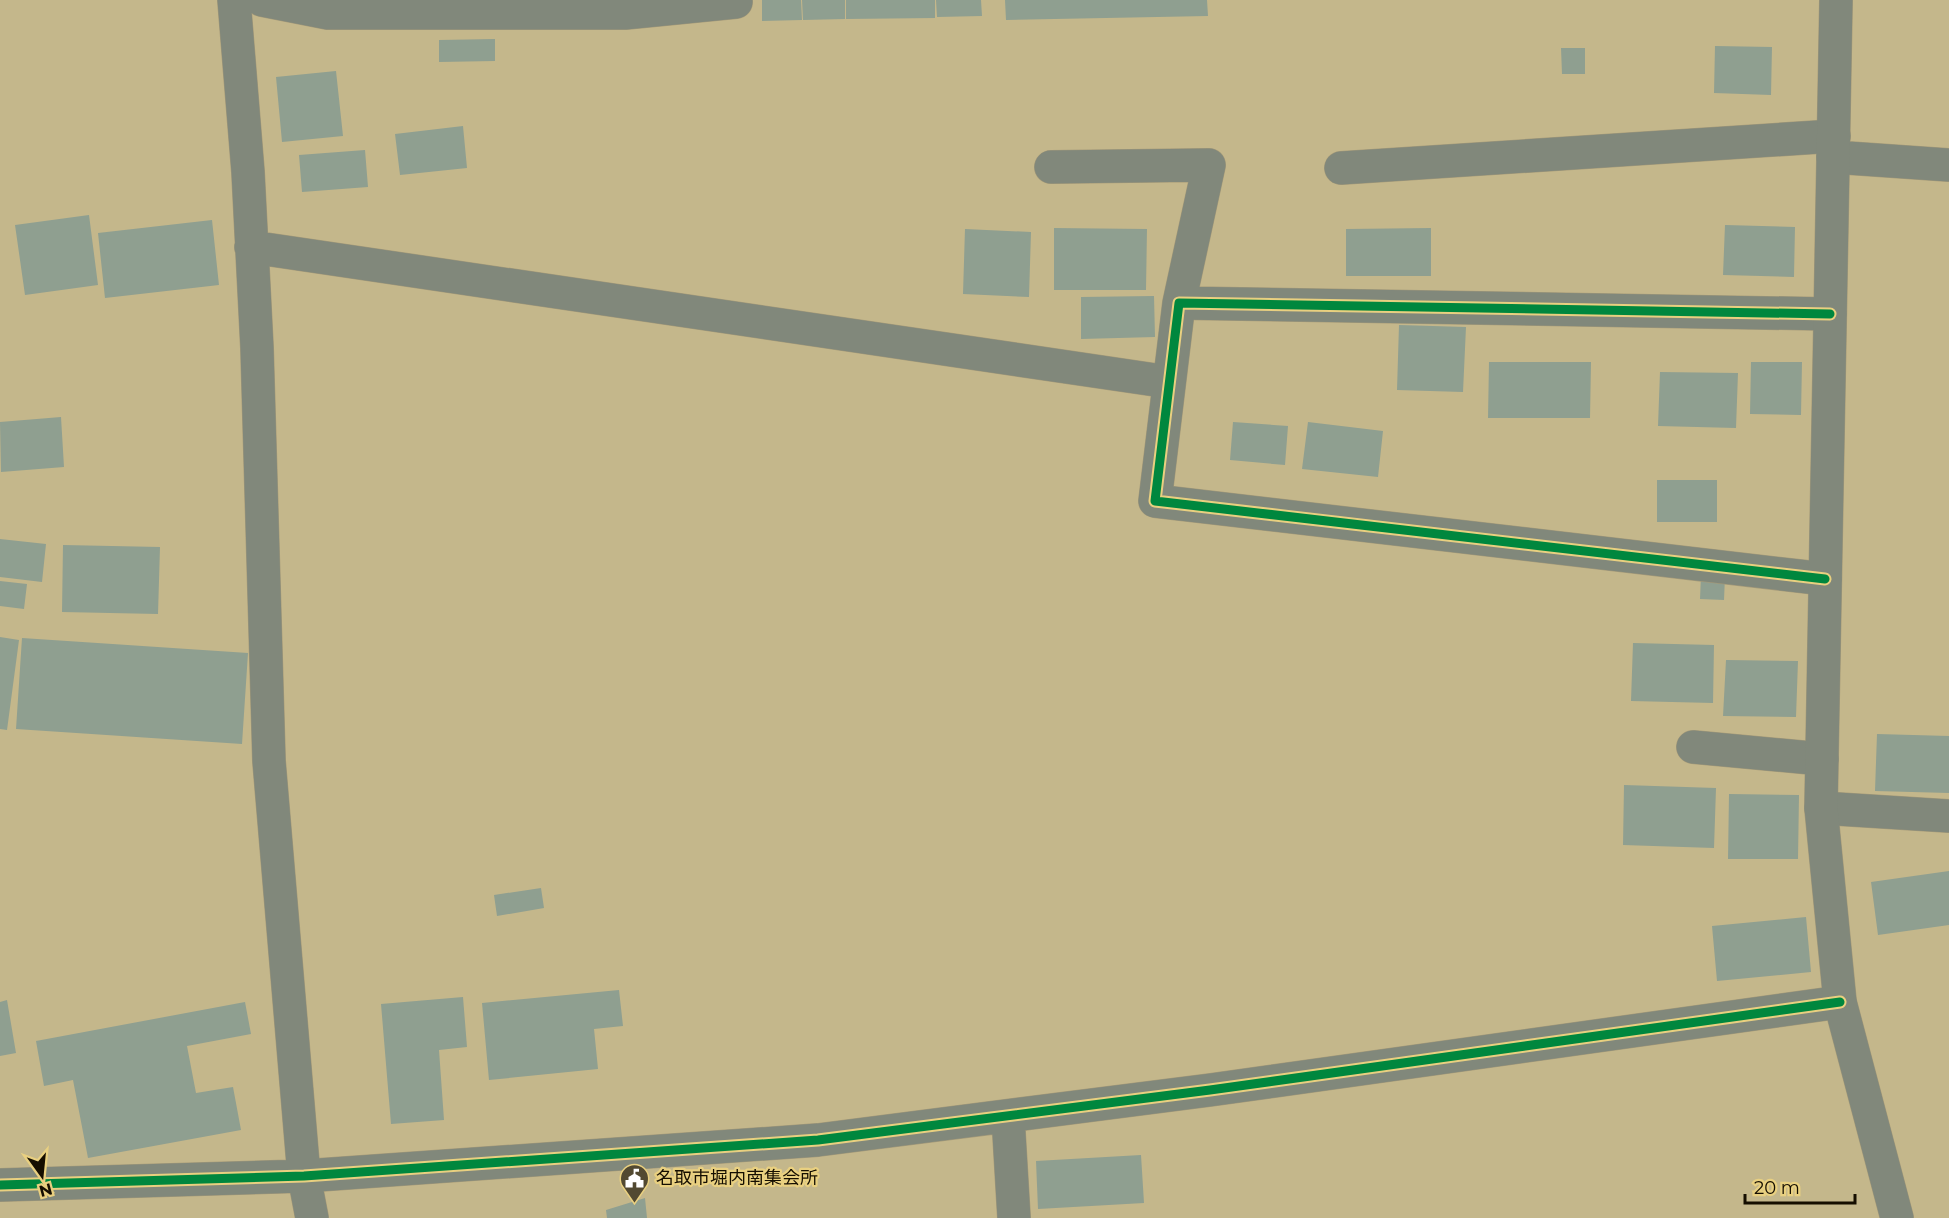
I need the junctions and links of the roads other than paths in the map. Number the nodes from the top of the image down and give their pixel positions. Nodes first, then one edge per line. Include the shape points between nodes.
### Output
1 (234, 0) edge
2 (262, 0) edge
3 (1836, 0) edge
4 (736, 2) dead end
5 (1834, 146) junction
6 (1949, 165) edge
7 (1051, 167) dead end
8 (1341, 168) dead end
9 (252, 247) junction
10 (1179, 303) junction
11 (1830, 314) junction
12 (1169, 382) junction
13 (1825, 579) junction
14 (1693, 747) dead end
15 (1822, 759) junction
16 (1821, 808) junction
17 (1949, 816) edge
18 (1840, 1002) junction
19 (1008, 1116) junction
20 (304, 1176) junction
21 (0, 1185) edge
22 (312, 1218) edge
23 (1014, 1218) edge
24 (1897, 1218) edge

1 - 9 street
2 - 4 street via 328,13 625,13
3 - 5 street
5 - 6 street
5 - 8 street
5 - 11 street
7 - 10 street via 1209,165
9 - 12 street
9 - 20 street via 269,761
10 - 11 street
10 - 12 street
11 - 13 street
12 - 13 street via 1155,501
13 - 15 street
14 - 15 street
15 - 16 street
16 - 17 street
16 - 18 street
18 - 19 street
18 - 24 street
19 - 20 street via 818,1140
19 - 23 street
20 - 21 street
20 - 22 street

